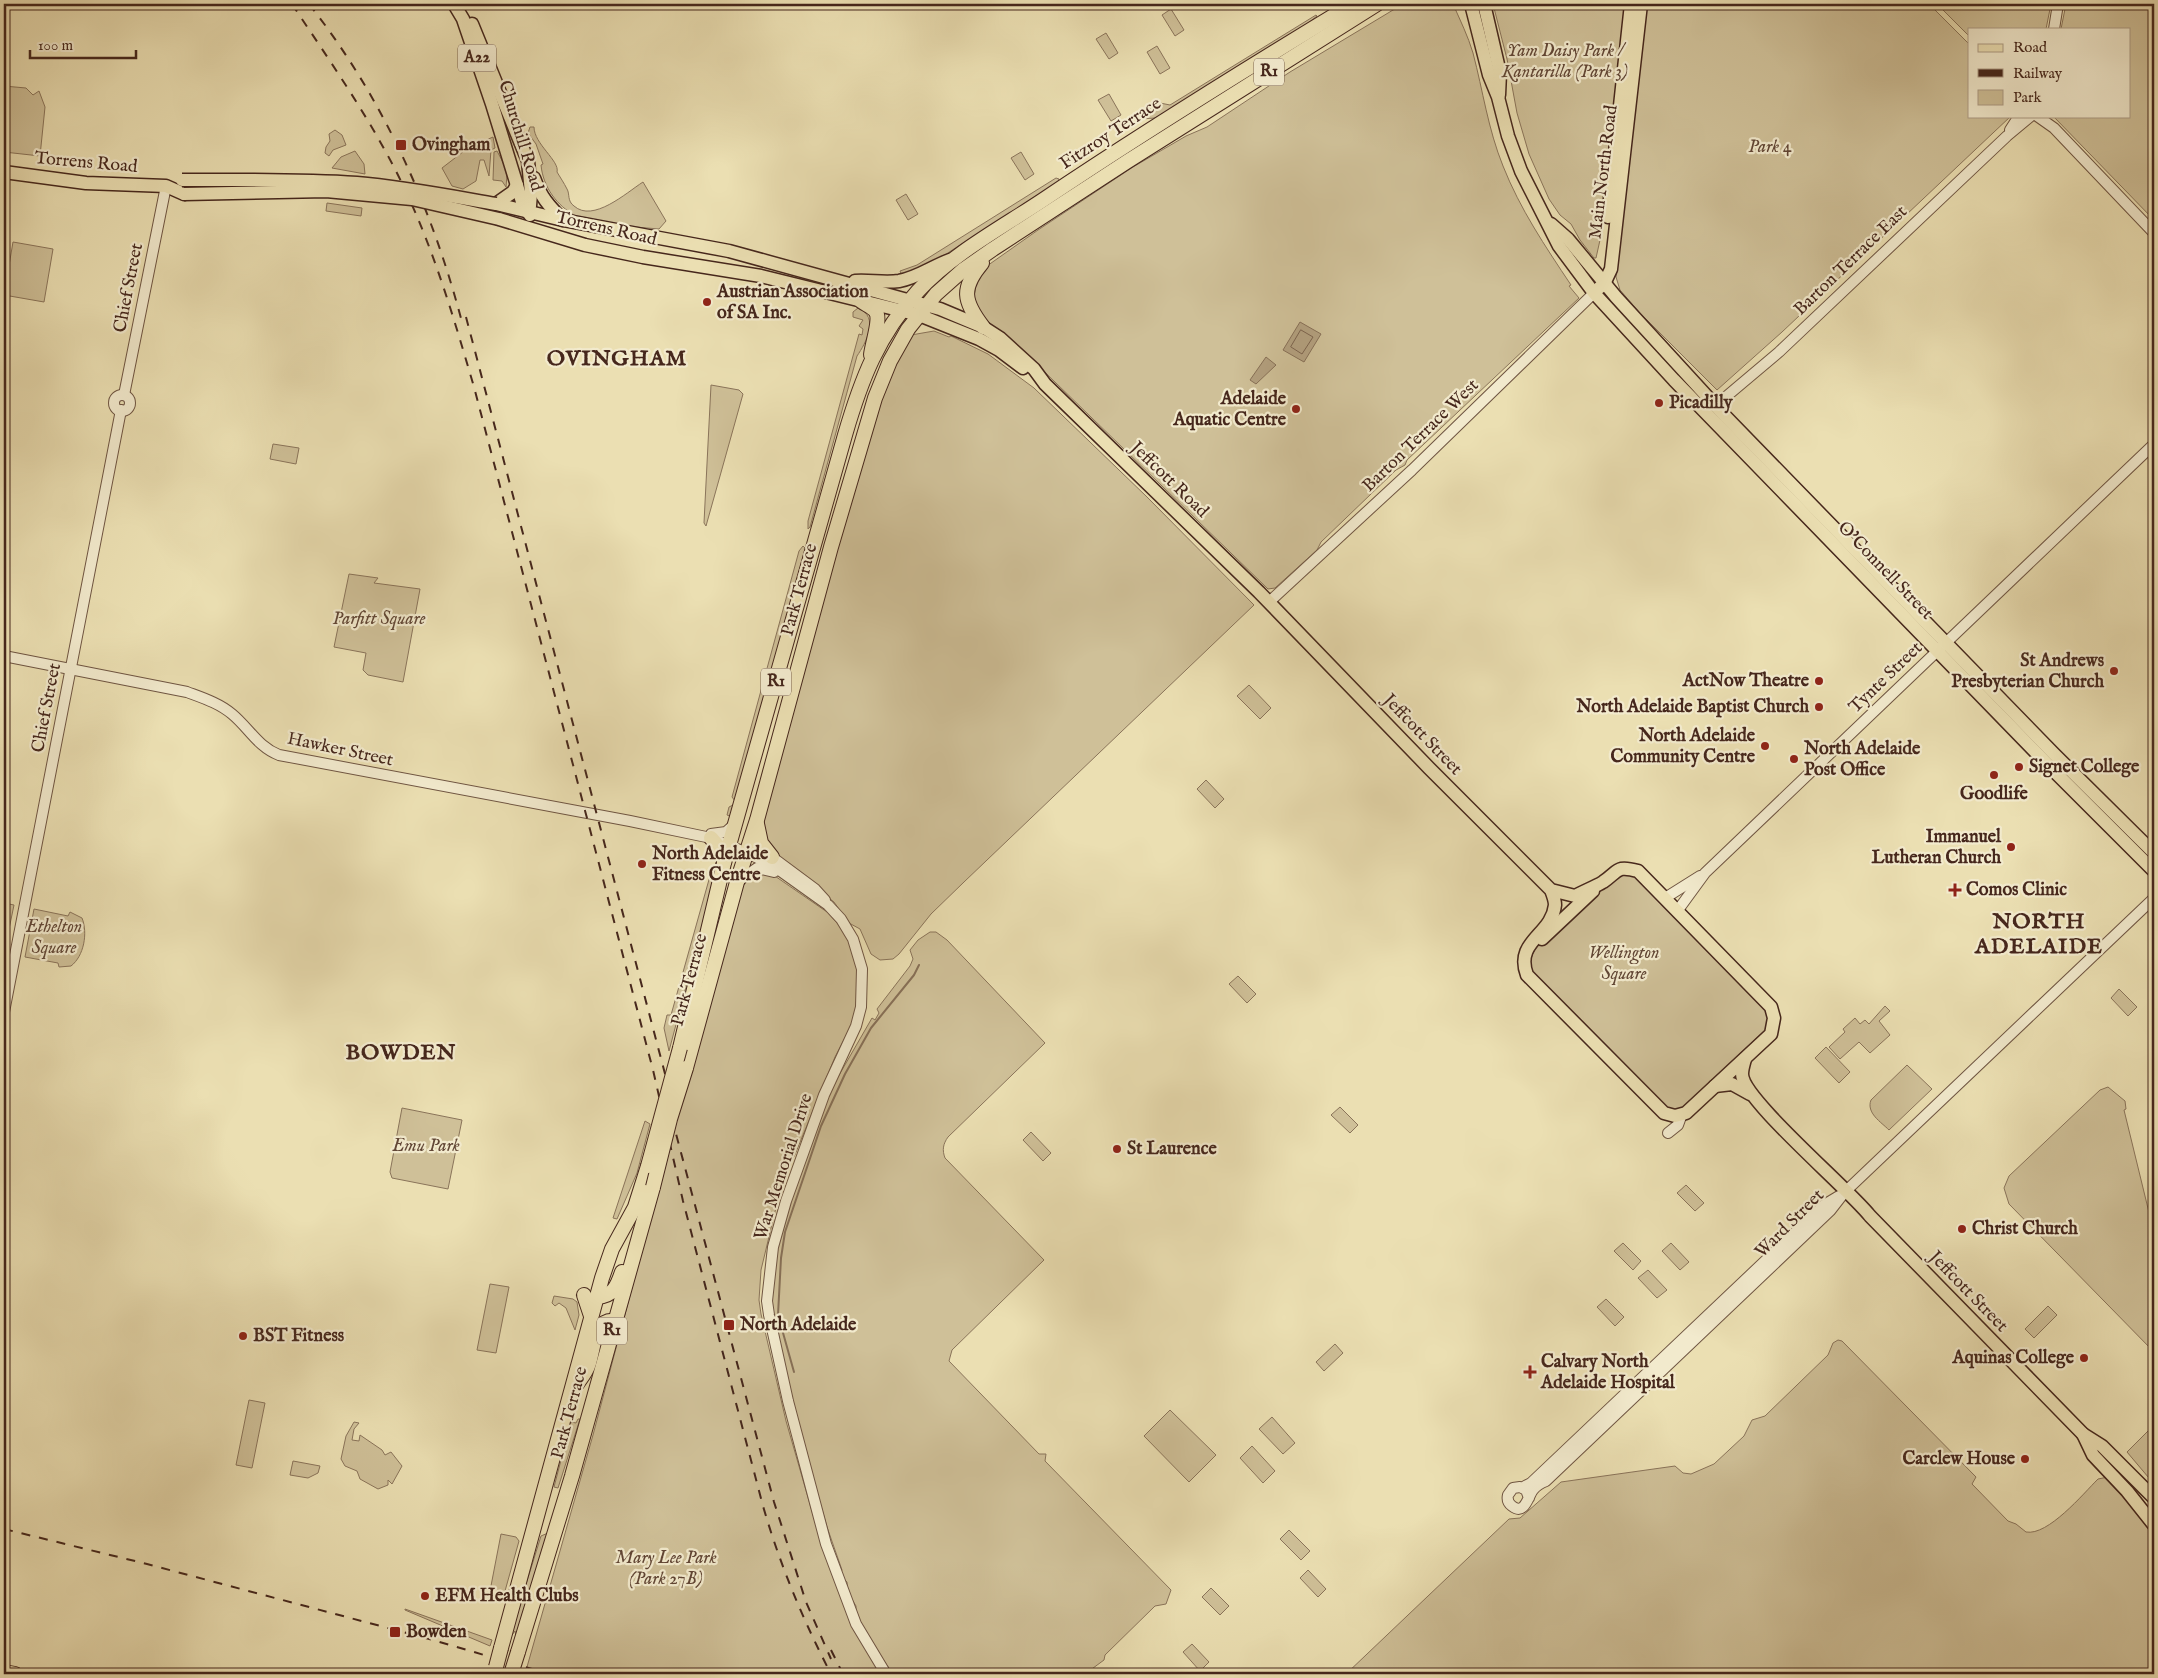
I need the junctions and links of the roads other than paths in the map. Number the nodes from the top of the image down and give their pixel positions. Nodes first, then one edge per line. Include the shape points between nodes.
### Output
1 (454, 4) edge
2 (462, 4) edge
3 (1353, 4) edge
4 (1377, 4) edge
5 (1475, 4) edge
6 (1631, 4) edge
7 (1641, 4) edge
8 (2058, 4) edge
9 (1327, 19) junction
10 (1345, 23) junction
11 (2054, 28) edge
12 (1284, 62) junction
13 (1211, 92) junction
14 (1200, 115) junction
15 (2018, 118) edge
16 (2028, 118) edge
17 (2040, 118) edge
18 (2048, 118) edge
19 (2054, 128) junction
20 (1150, 131) junction
21 (2007, 136) junction
22 (1128, 160) junction
23 (528, 161) junction
24 (4, 172) edge
25 (1069, 183) junction
26 (517, 185) junction
27 (166, 186) junction
28 (496, 204) junction
29 (527, 211) junction
30 (1545, 219) junction
31 (499, 220) junction
32 (563, 220) junction
33 (2154, 233) edge
34 (585, 245) junction
35 (993, 249) junction
36 (957, 258) junction
37 (1601, 280) junction
38 (845, 282) junction
39 (1594, 293) junction
40 (860, 300) junction
41 (906, 306) junction
42 (923, 310) junction
43 (983, 327) junction
44 (871, 358) junction
45 (1045, 384) junction
46 (1711, 409) junction
47 (2154, 444) edge
48 (1269, 602) junction
49 (1942, 647) junction
50 (4, 656) edge
51 (72, 669) junction
52 (757, 820) junction
53 (737, 821) junction
54 (711, 836) junction
55 (730, 842) junction
56 (748, 849) junction
57 (2154, 853) edge
58 (772, 857) junction
59 (724, 863) junction
60 (2154, 871) edge
61 (1705, 873) junction
62 (784, 876) junction
63 (736, 882) junction
64 (1604, 882) junction
65 (1552, 890) junction
66 (1665, 898) junction
67 (2154, 898) edge
68 (828, 905) junction
69 (1678, 910) junction
70 (1524, 956) junction
71 (4, 1012) edge
72 (1745, 1059) junction
73 (1716, 1086) junction
74 (1750, 1094) junction
75 (1682, 1114) junction
76 (1668, 1115) junction
77 (1845, 1191) junction
78 (648, 1202) junction
79 (590, 1296) junction
80 (616, 1321) junction
81 (569, 1397) junction
82 (1621, 1405) junction
83 (2083, 1434) junction
84 (577, 1458) junction
85 (1520, 1487) junction
86 (1529, 1498) junction
87 (2154, 1498) edge
88 (2154, 1525) edge
89 (532, 1532) junction
90 (495, 1671) edge
91 (4, 1672) edge
92 (516, 1673) edge
93 (15, 1674) edge
94 (886, 1674) edge

1 - 26 main road, Churchill Road / A22 via 469,35
2 - 23 main road, Churchill Road / A22
3 - 9 highway, Fitzroy Terrace / R1
4 - 10 highway, Fitzroy Terrace / R1
5 - 30 main road, O'Connell Street via 1488,75 1516,158
6 - 37 main road, Main North Road
7 - 37 main road, Main North Road via 1611,269
8 - 11 street
9 - 10 highway
9 - 13 highway, Fitzroy Terrace / R1
10 - 12 highway, Fitzroy Terrace / R1
12 - 13 highway via 1277,57 1233,85
12 - 14 highway, Fitzroy Terrace / R1
13 - 20 highway, Fitzroy Terrace / R1
14 - 20 highway via 1180,120 1159,133
14 - 22 highway, Fitzroy Terrace / R1
15 - 21 street, Barton Terrace East
16 - 21 street, Barton Terrace East
17 - 19 street
18 - 19 street
19 - 33 street
20 - 25 highway, Fitzroy Terrace / R1
21 - 46 street, Barton Terrace East via 1779,352
22 - 25 highway via 1104,169 1078,186
22 - 35 highway, Fitzroy Terrace / R1
23 - 29 main road, Churchill Road via 531,193
23 - 32 main road via 538,190
24 - 27 main road, Torrens Road via 86,183
25 - 36 highway, Fitzroy Terrace / R1
26 - 28 main road via 508,197
26 - 29 main road, Churchill Road / A22
27 - 28 main road, Torrens Road, bridge via 182,180 301,180 409,189
27 - 31 main road, Torrens Road, bridge via 184,194 336,191 412,199
27 - 51 street, Chief Street via 124,395 115,401 116,408 121,410
28 - 29 main road, Torrens Road
29 - 31 main road
29 - 32 main road, Torrens Road
29 - 34 main road via 544,226
30 - 37 main road, O'Connell Street via 1568,239
30 - 39 main road, O'Connell Street via 1559,246
31 - 34 main road, Torrens Road
32 - 38 main road, Torrens Road via 729,251
34 - 40 main road, Torrens Road via 761,276
35 - 42 highway, Fitzroy Terrace / R1 via 963,270
35 - 43 highway via 967,285 970,309
36 - 38 main road via 900,280
36 - 41 highway, Fitzroy Terrace / R1 via 928,281
37 - 39 main road
37 - 46 main road, O'Connell Street
38 - 41 main road, Torrens Road
39 - 46 main road, O'Connell Street
39 - 48 street, Barton Terrace West via 1412,470
40 - 41 main road, Torrens Road
40 - 44 highway via 877,315
41 - 42 main road, Torrens Road
41 - 44 highway, Park Terrace / R1
42 - 43 main road, Jeffcott Road via 963,317
42 - 45 main road, Jeffcott Road via 990,344
42 - 52 highway, Park Terrace / R1 via 892,356 878,388 830,547
43 - 45 main road, Jeffcott Road via 1017,352
44 - 53 highway, Park Terrace / R1 via 845,435
45 - 48 main road, Jeffcott Road
46 - 49 main road, O'Connell Street
47 - 49 street, Tynte Street
48 - 65 main road, Jeffcott Street
49 - 57 main road, O'Connell Street
49 - 60 main road, O'Connell Street via 2053,770
49 - 61 street, Tynte Street
50 - 51 street, Hawker Street
51 - 54 street, Hawker Street via 187,692 212,701 233,715 269,751 279,755
51 - 71 street, Chief Street
52 - 56 highway, Park Terrace / R1
52 - 58 highway via 759,839
53 - 54 street via 726,832
53 - 55 highway, Park Terrace / R1
54 - 55 street, Hawker Street
54 - 59 highway via 723,852
55 - 56 street, Hawker Street
55 - 59 highway, Park Terrace / R1
56 - 58 street, War Memorial Drive
56 - 62 street, War Memorial Drive
56 - 63 highway, Park Terrace / R1
58 - 68 street, War Memorial Drive via 815,889
59 - 79 highway, Park Terrace / R1, bridge via 648,1166 635,1207
61 - 66 street, Tynte Street
61 - 69 street, Tynte Street
62 - 63 street via 757,868
62 - 68 street, War Memorial Drive
63 - 78 highway, Park Terrace / R1, bridge
64 - 65 main road via 1575,896
64 - 66 main road via 1615,870 1627,868 1638,871
64 - 70 main road
65 - 70 main road via 1555,905 1551,916
66 - 69 main road
67 - 77 street, Ward Street
68 - 94 street, War Memorial Drive via 841,919 857,948 863,980 861,1008 824,1095 786,1201 773,1246 768,1315 826,1544 856,1624
69 - 72 main road via 1771,1007 1774,1018 1770,1034
70 - 76 main road via 1527,975
72 - 73 main road
72 - 74 main road, Jeffcott Street via 1742,1075
73 - 74 main road, Jeffcott Street via 1732,1084
73 - 75 main road
74 - 77 main road, Jeffcott Street
75 - 76 main road
75 - 76 street via 1678,1125 1668,1133
77 - 82 street, Ward Street via 1811,1217
77 - 83 main road, Jeffcott Street
78 - 79 highway via 635,1223 619,1283 606,1296
78 - 80 highway, Park Terrace / R1
79 - 81 highway, Park Terrace / R1 via 591,1317
80 - 81 highway via 604,1322 598,1329 588,1368
80 - 84 highway, Park Terrace / R1
81 - 89 highway, Park Terrace / R1
82 - 85 street via 1531,1483
82 - 86 street via 1546,1481 1532,1491
83 - 87 main road, Jeffcott Street via 2110,1453
83 - 88 main road, Jeffcott Street via 2092,1455
84 - 89 highway via 564,1472 547,1528
84 - 92 highway, Park Terrace / R1, bridge
85 - 86 street via 1528,1492
85 - 86 street via 1509,1492 1510,1504 1523,1507
89 - 90 highway, Park Terrace / R1, bridge
91 - 93 highway

